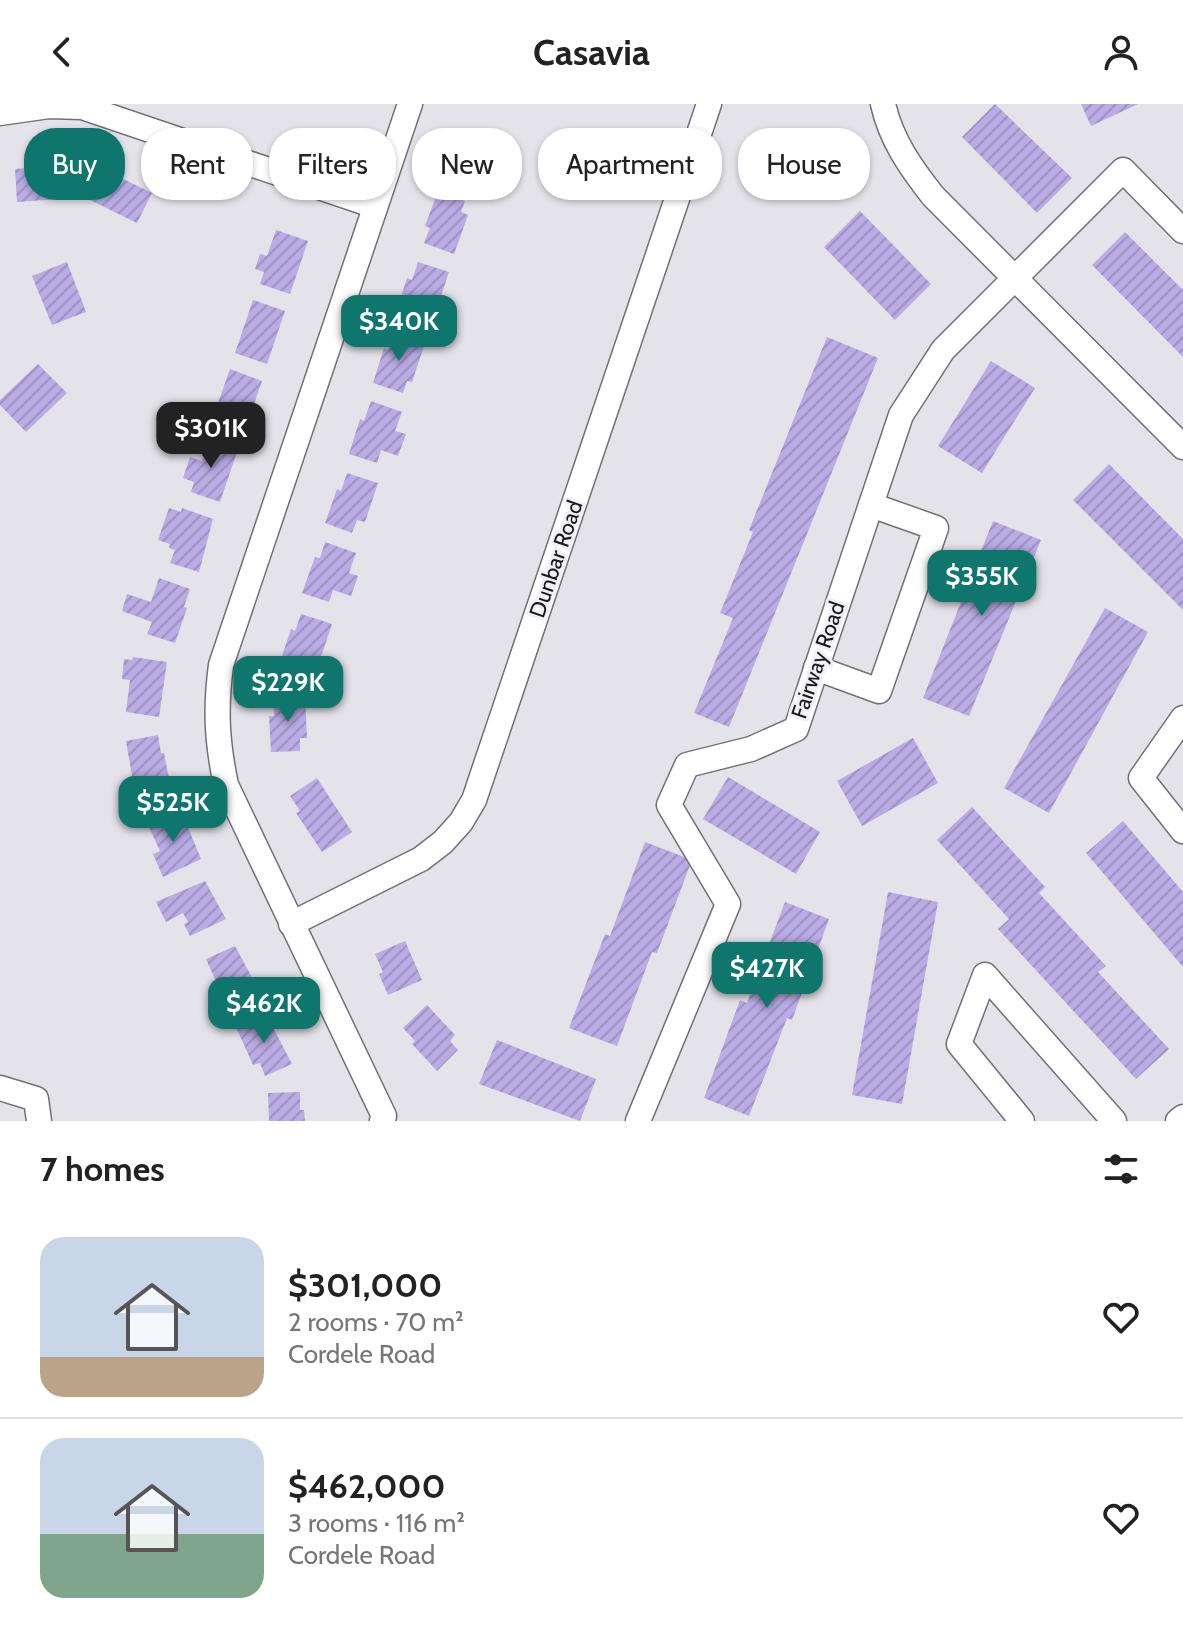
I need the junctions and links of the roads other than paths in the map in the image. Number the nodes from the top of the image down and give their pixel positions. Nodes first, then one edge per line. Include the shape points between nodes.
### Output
1 (410, 104) edge
2 (709, 104) edge
3 (883, 104) edge
4 (0, 113) edge
5 (375, 206) junction
6 (1183, 231) edge
7 (1014, 279) junction
8 (1183, 447) edge
9 (871, 505) junction
10 (816, 668) junction
11 (1183, 718) edge
12 (1183, 831) edge
13 (291, 924) junction
14 (0, 1088) edge
15 (1183, 1117) edge
16 (388, 1119) edge
17 (39, 1121) edge
18 (638, 1121) edge
19 (1022, 1121) edge
20 (1114, 1121) edge
21 (1178, 1121) edge

1 - 5 street
2 - 13 street, Dunbar Road via 474,800 461,822 421,859
3 - 7 street via 907,163
4 - 5 street via 82,107
5 - 13 street via 221,665 216,704 226,785
6 - 7 street, Fairway Road via 1123,170
7 - 8 street
7 - 9 street, Fairway Road via 943,350 901,415
9 - 10 street, Fairway Road
9 - 10 street via 936,528 879,691
10 - 18 street, Fairway Road via 796,729 751,749 687,765 669,805 728,904
11 - 12 street via 1141,778
13 - 16 street
14 - 17 street via 36,1099
15 - 21 street
19 - 20 street via 959,1044 985,975

